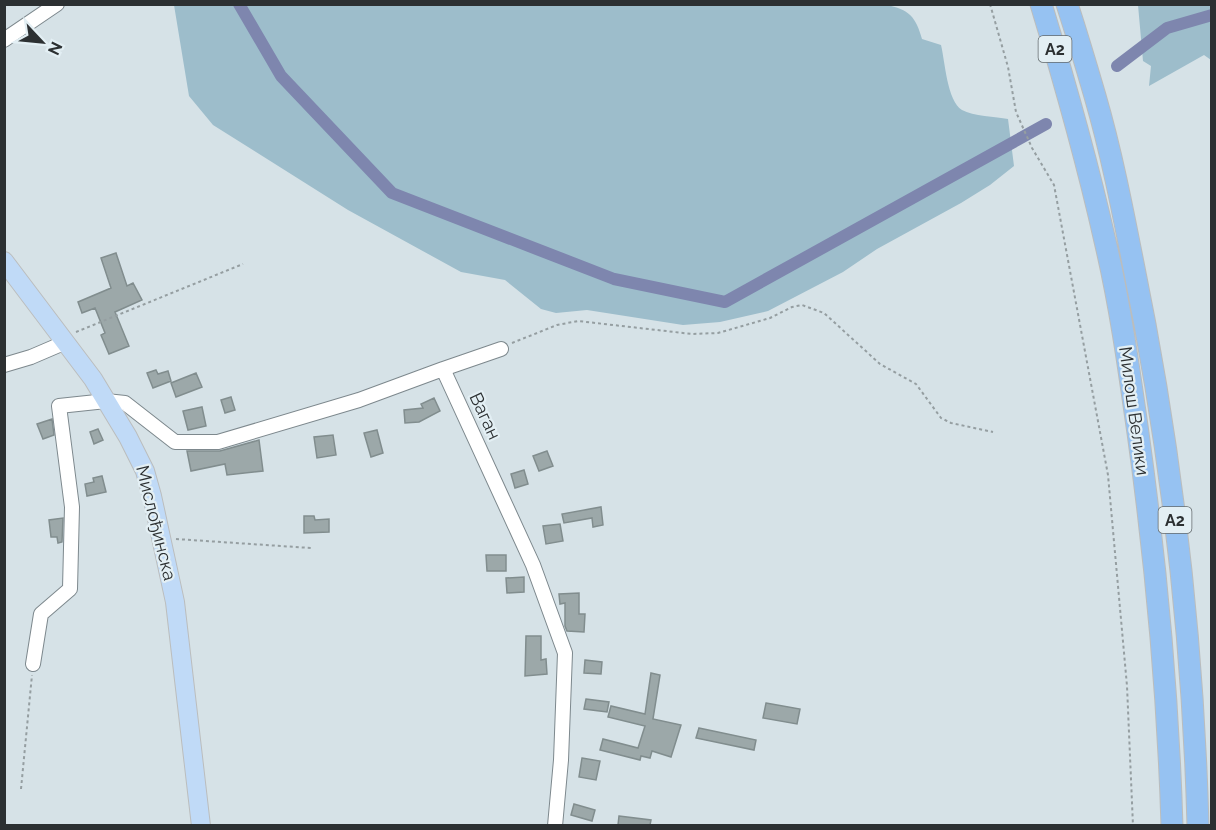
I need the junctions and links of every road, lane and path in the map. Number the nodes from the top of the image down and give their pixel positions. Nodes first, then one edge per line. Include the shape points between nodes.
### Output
1 (57, 4) edge
2 (990, 4) edge
3 (1041, 4) edge
4 (1067, 4) edge
5 (4, 40) edge
6 (4, 261) edge
7 (243, 264) dead end
8 (64, 340) junction
9 (501, 349) joint
10 (4, 366) edge
11 (443, 369) junction
12 (106, 401) junction
13 (993, 432) dead end
14 (162, 538) junction
15 (311, 548) dead end
16 (33, 664) joint
17 (21, 789) dead end
18 (193, 825) edge
19 (201, 825) edge
20 (555, 825) edge
21 (1133, 825) edge
22 (1172, 825) edge
23 (1198, 825) edge

1 - 5 street
2 - 21 path via 1016,112 1054,185 1108,475 1127,686
3 - 22 highway, Милош Велики / A2 via 1106,243 1133,399 1160,616
4 - 23 highway, Милош Велики / A2 via 1113,165 1159,403 1184,600
6 - 8 main road, Мислођинска
7 - 8 path
8 - 10 street
8 - 12 main road, Мислођинска
9 - 11 street
9 - 13 path via 578,321 692,334 718,333 802,305 824,313 880,363 916,384 941,418
11 - 12 street via 358,400 218,442 175,442 125,403
11 - 20 street, Ваган via 533,565 565,653
12 - 14 main road, Мислођинска via 140,459
12 - 16 street via 59,406 72,507 70,589 41,614
14 - 15 path
14 - 19 main road, Мислођинска via 179,628
16 - 17 path
18 - 19 street

